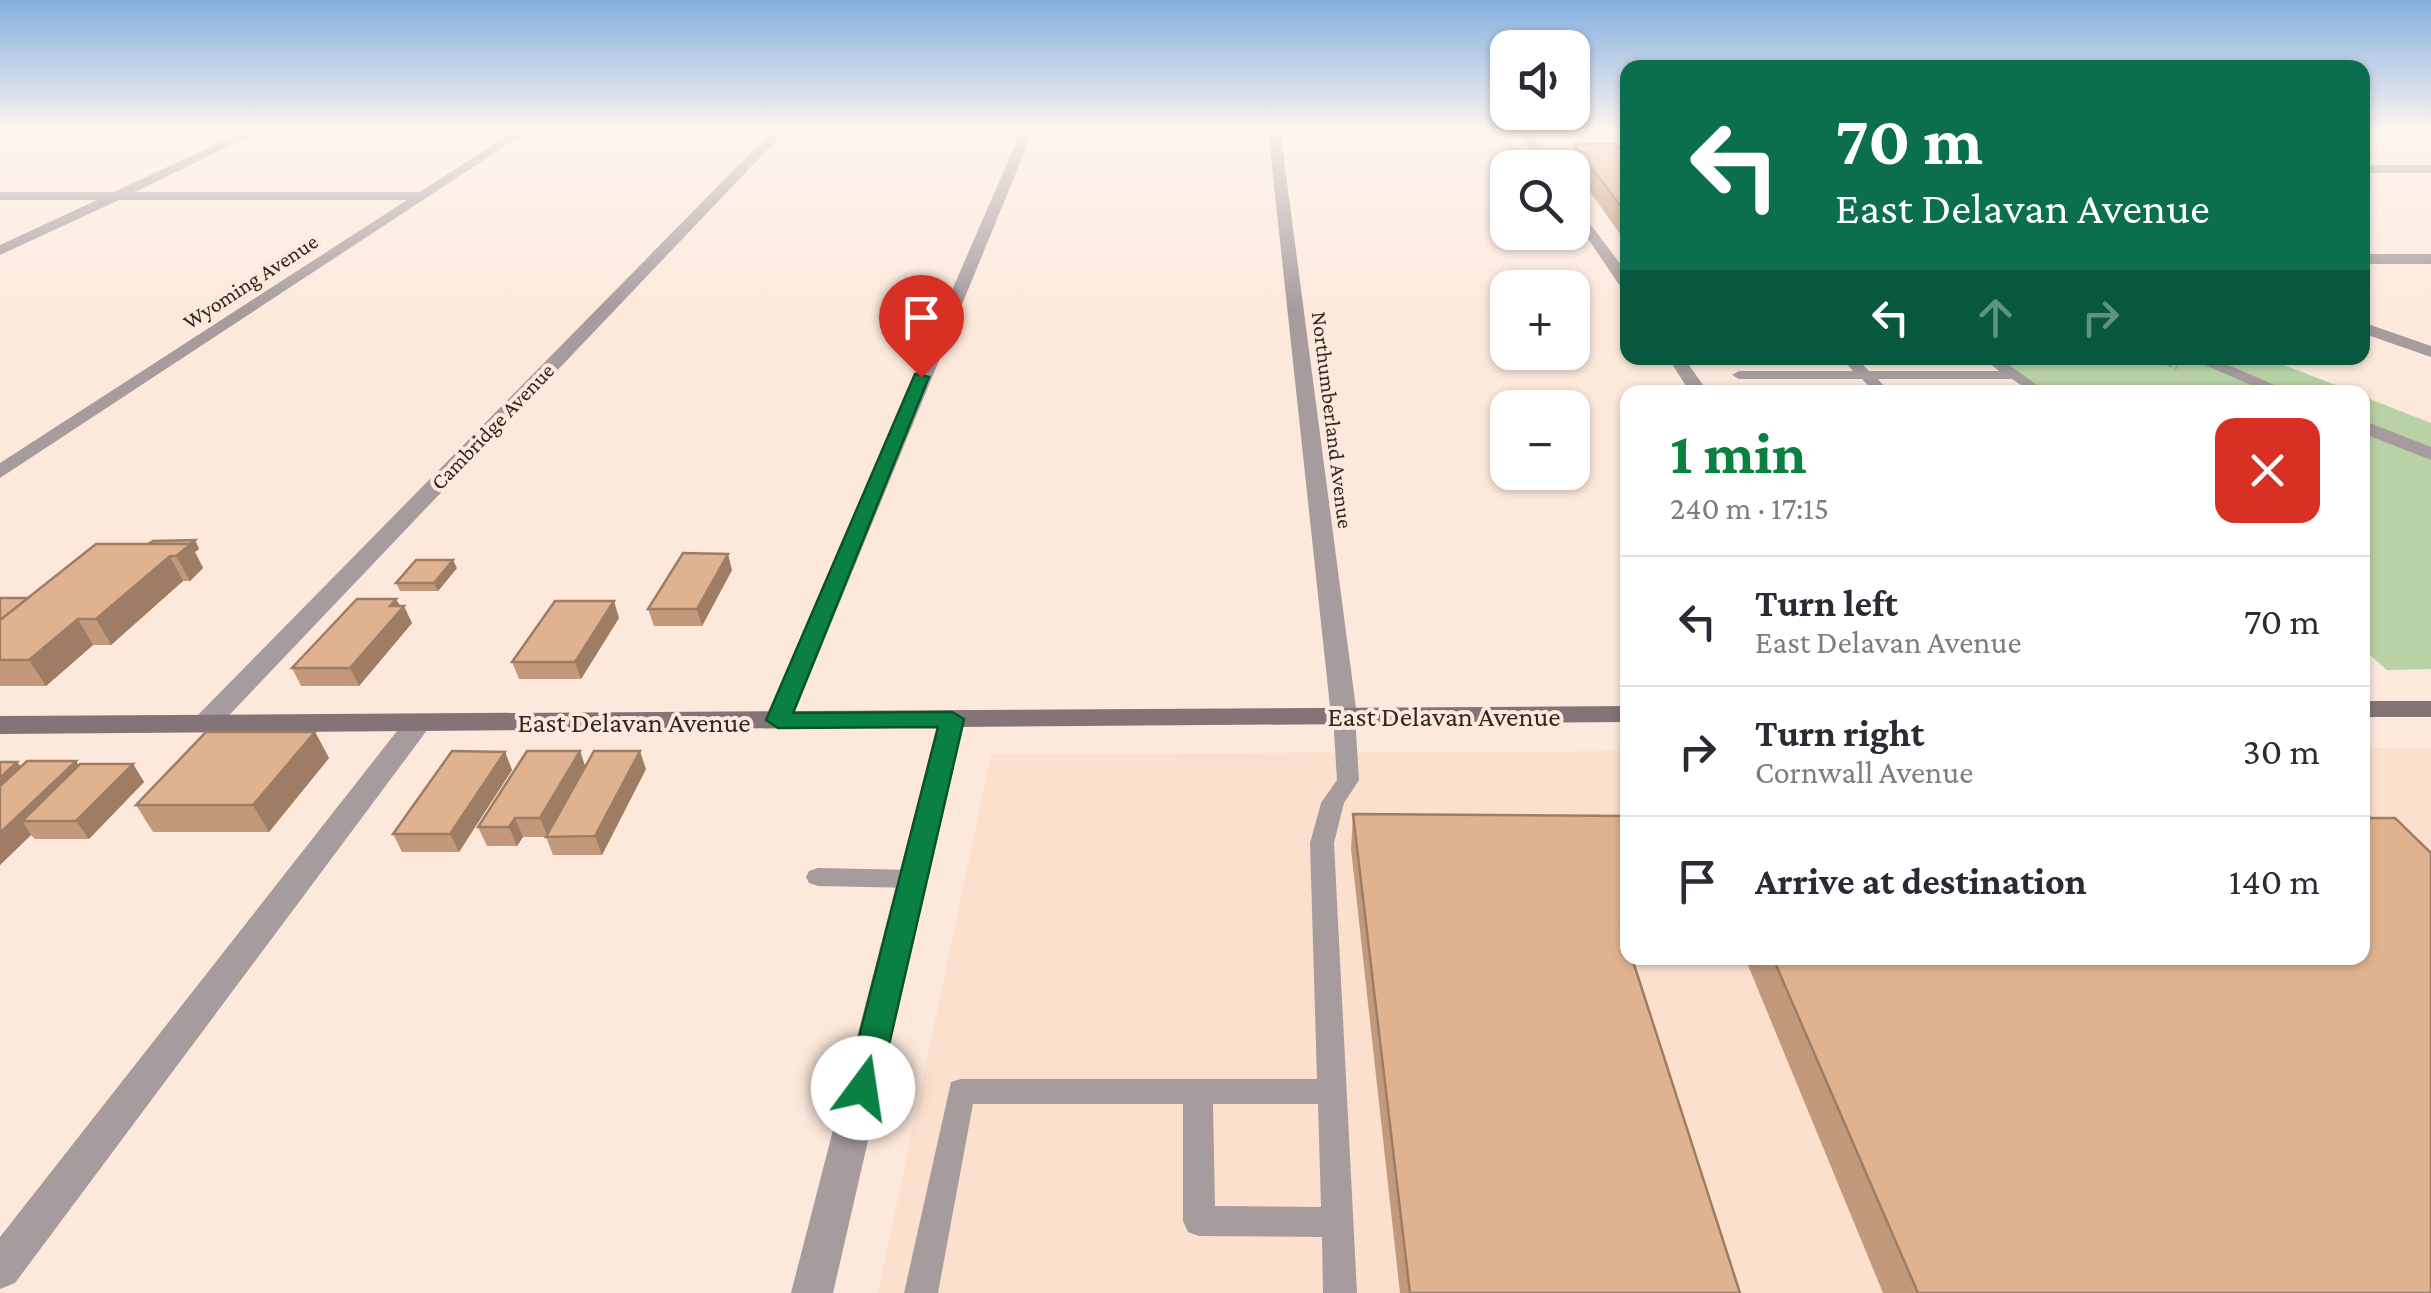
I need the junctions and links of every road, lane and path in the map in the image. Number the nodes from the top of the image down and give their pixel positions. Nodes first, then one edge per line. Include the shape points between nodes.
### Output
1 (131, 189) edge
2 (432, 189) edge
3 (723, 189) edge
4 (1002, 189) edge
5 (1281, 189) edge
6 (0, 196) edge
7 (117, 196) junction
8 (422, 196) junction
9 (1590, 230) edge
10 (0, 251) edge
11 (2370, 259) edge
12 (2431, 259) edge
13 (1620, 274) edge
14 (2370, 331) edge
15 (2431, 352) edge
16 (1856, 365) edge
17 (2000, 365) edge
18 (2215, 365) edge
19 (1866, 375) junction
20 (2014, 375) junction
21 (1747, 385) edge
22 (1875, 385) edge
23 (2029, 385) edge
24 (2265, 385) edge
25 (2370, 429) edge
26 (2431, 454) edge
27 (0, 472) edge
28 (2370, 709) edge
29 (2431, 709) edge
30 (1620, 714) edge
31 (1344, 716) junction
32 (952, 719) junction
33 (778, 720) junction
34 (418, 723) junction
35 (205, 724) junction
36 (0, 725) edge
37 (818, 877) dead end
38 (914, 879) junction
39 (1198, 1092) junction
40 (1333, 1092) junction
41 (1338, 1222) junction
42 (0, 1270) edge
43 (812, 1293) edge
44 (921, 1293) edge
45 (1340, 1293) edge

1 - 7 street
2 - 8 street, Wyoming Avenue
3 - 35 street, Cambridge Avenue
4 - 33 street
5 - 31 street, Northumberland Avenue
6 - 7 street
7 - 8 street
7 - 10 street
8 - 27 street, Wyoming Avenue
9 - 13 street
11 - 12 street
14 - 15 street
16 - 19 lane
17 - 20 lane
18 - 24 street
19 - 20 lane
19 - 21 lane via 1739,375
19 - 22 lane
20 - 23 lane
25 - 26 street
28 - 29 street
30 - 31 street, East Delavan Avenue
31 - 32 street, East Delavan Avenue
31 - 40 lane via 1348,780 1322,843
32 - 33 street, East Delavan Avenue
32 - 38 street
33 - 34 street, East Delavan Avenue
34 - 35 street, East Delavan Avenue
34 - 42 street
35 - 36 street, East Delavan Avenue
37 - 38 lane
38 - 43 street
39 - 40 lane
39 - 41 lane via 1199,1221
39 - 44 lane via 961,1091
40 - 41 lane
41 - 45 lane

